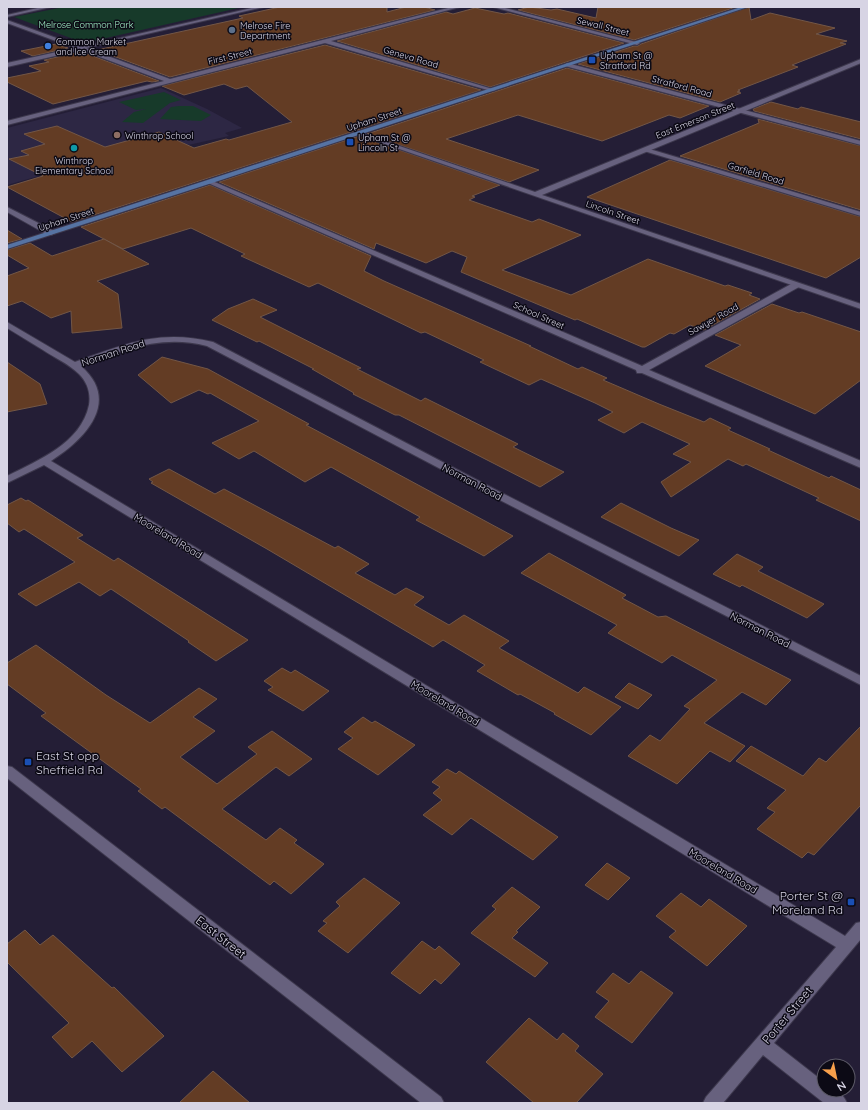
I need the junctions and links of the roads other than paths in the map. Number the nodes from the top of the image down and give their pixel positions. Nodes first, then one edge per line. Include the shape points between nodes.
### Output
1 (49, 7) edge
2 (262, 7) edge
3 (445, 7) edge
4 (458, 7) edge
5 (495, 7) edge
6 (746, 7) edge
7 (451, 9) junction
8 (7, 16) edge
9 (7, 20) edge
10 (325, 41) junction
11 (637, 43) junction
12 (82, 48) junction
13 (861, 61) edge
14 (7, 65) edge
15 (567, 66) junction
16 (170, 81) junction
17 (492, 90) junction
18 (741, 111) junction
19 (7, 123) edge
20 (359, 134) junction
21 (861, 142) edge
22 (646, 150) junction
23 (210, 182) junction
24 (535, 195) junction
25 (7, 209) edge
26 (861, 214) edge
27 (51, 233) junction
28 (7, 247) edge
29 (796, 285) junction
30 (861, 307) edge
31 (7, 324) edge
32 (18, 331) junction
33 (7, 334) edge
34 (74, 366) junction
35 (640, 370) junction
36 (44, 461) junction
37 (861, 465) edge
38 (7, 480) edge
39 (861, 681) edge
40 (7, 771) edge
41 (861, 928) edge
42 (846, 945) junction
43 (762, 1044) junction
44 (435, 1103) edge
45 (712, 1103) edge
46 (838, 1103) edge

1 - 8 street
2 - 12 street
3 - 7 street
4 - 7 street, First Street
5 - 11 street, Sewall Street
6 - 11 main road, Upham Street
7 - 10 street, First Street
9 - 12 street
10 - 16 street, First Street
10 - 17 street, Geneva Road
11 - 15 main road, Upham Street
12 - 14 street
12 - 16 street
13 - 18 street, East Emerson Street
15 - 17 main road, Upham Street
15 - 18 street, Stratford Road
16 - 19 street, First Street
17 - 20 main road, Upham Street
18 - 21 street, Stratford Road
18 - 22 street, East Emerson Street
20 - 23 main road, Upham Street
20 - 24 street, Lincoln Street
22 - 24 street, East Emerson Street
22 - 26 street, Garfield Road
23 - 27 main road, Upham Street
23 - 35 street, School Street
24 - 29 street, Lincoln Street
25 - 27 street
27 - 28 main road, Upham Street
29 - 30 street, Lincoln Street
29 - 35 street, Sawyer Road
31 - 32 street
32 - 33 street
32 - 34 street
34 - 36 street via 91,384 95,398 92,413 76,438
34 - 39 street, Norman Road via 157,339 182,338 210,344
35 - 37 street, School Street
36 - 38 street
36 - 42 street, Mooreland Road
40 - 44 street, East Street
41 - 42 street, Porter Street
42 - 43 street, Porter Street
43 - 45 street, Porter Street
43 - 46 street

